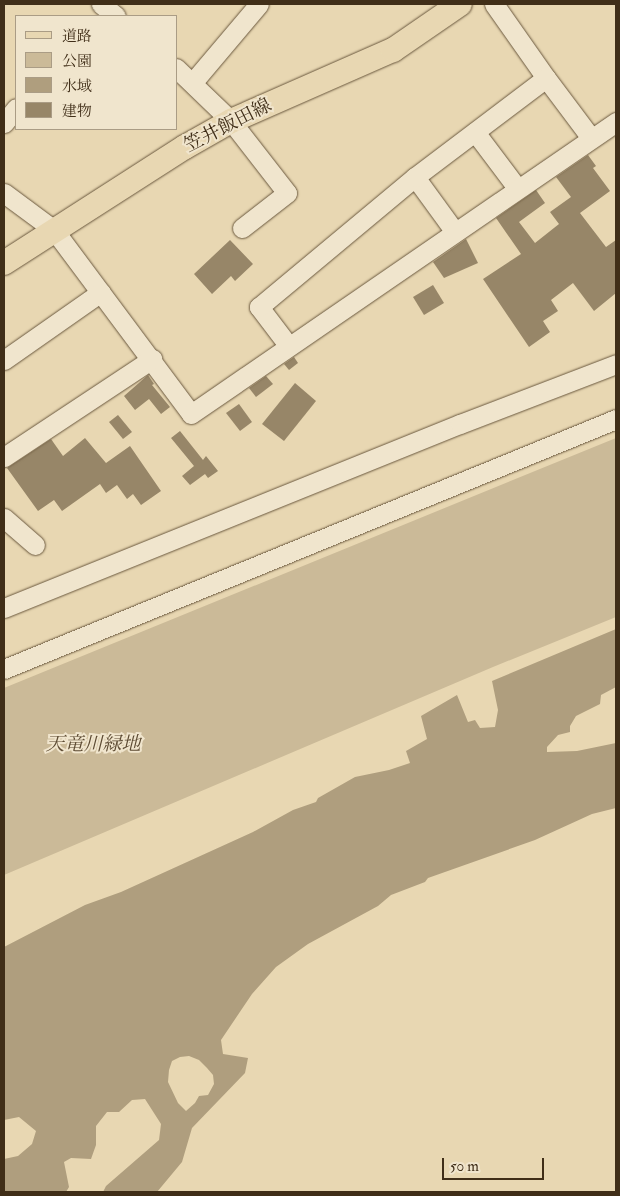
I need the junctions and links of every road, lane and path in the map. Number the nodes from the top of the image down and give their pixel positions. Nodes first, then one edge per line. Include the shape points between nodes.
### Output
1 (259, 4) edge
2 (460, 4) edge
3 (494, 4) edge
4 (178, 70) edge
5 (546, 78) junction
6 (193, 82) junction
7 (15, 109) edge
8 (231, 121) junction
9 (616, 122) edge
10 (4, 123) edge
11 (475, 132) junction
12 (591, 138) junction
13 (415, 178) junction
14 (518, 189) junction
15 (4, 193) edge
16 (242, 228) dead end
17 (54, 230) junction
18 (455, 232) junction
19 (4, 263) edge
20 (101, 292) junction
21 (288, 345) junction
22 (152, 359) junction
23 (4, 360) edge
24 (616, 364) edge
25 (616, 419) edge
26 (4, 458) edge
27 (4, 518) edge
28 (34, 546) dead end
29 (4, 608) edge
30 (4, 669) edge

1 - 6 street
2 - 8 main road, 笠井飯田線 via 393,50
3 - 5 street
4 - 6 street
5 - 11 street
5 - 12 street
6 - 8 street
7 - 10 street
8 - 16 street via 287,193
8 - 17 main road, 笠井飯田線
9 - 12 street
11 - 13 street
11 - 14 street
12 - 14 street
13 - 18 street
13 - 21 street via 259,307
14 - 18 street
15 - 17 street
17 - 19 main road, 笠井飯田線
17 - 20 street
18 - 21 street
20 - 22 street
20 - 23 street
21 - 22 street via 191,414
22 - 26 street
24 - 29 street
25 - 30 street
27 - 28 street

